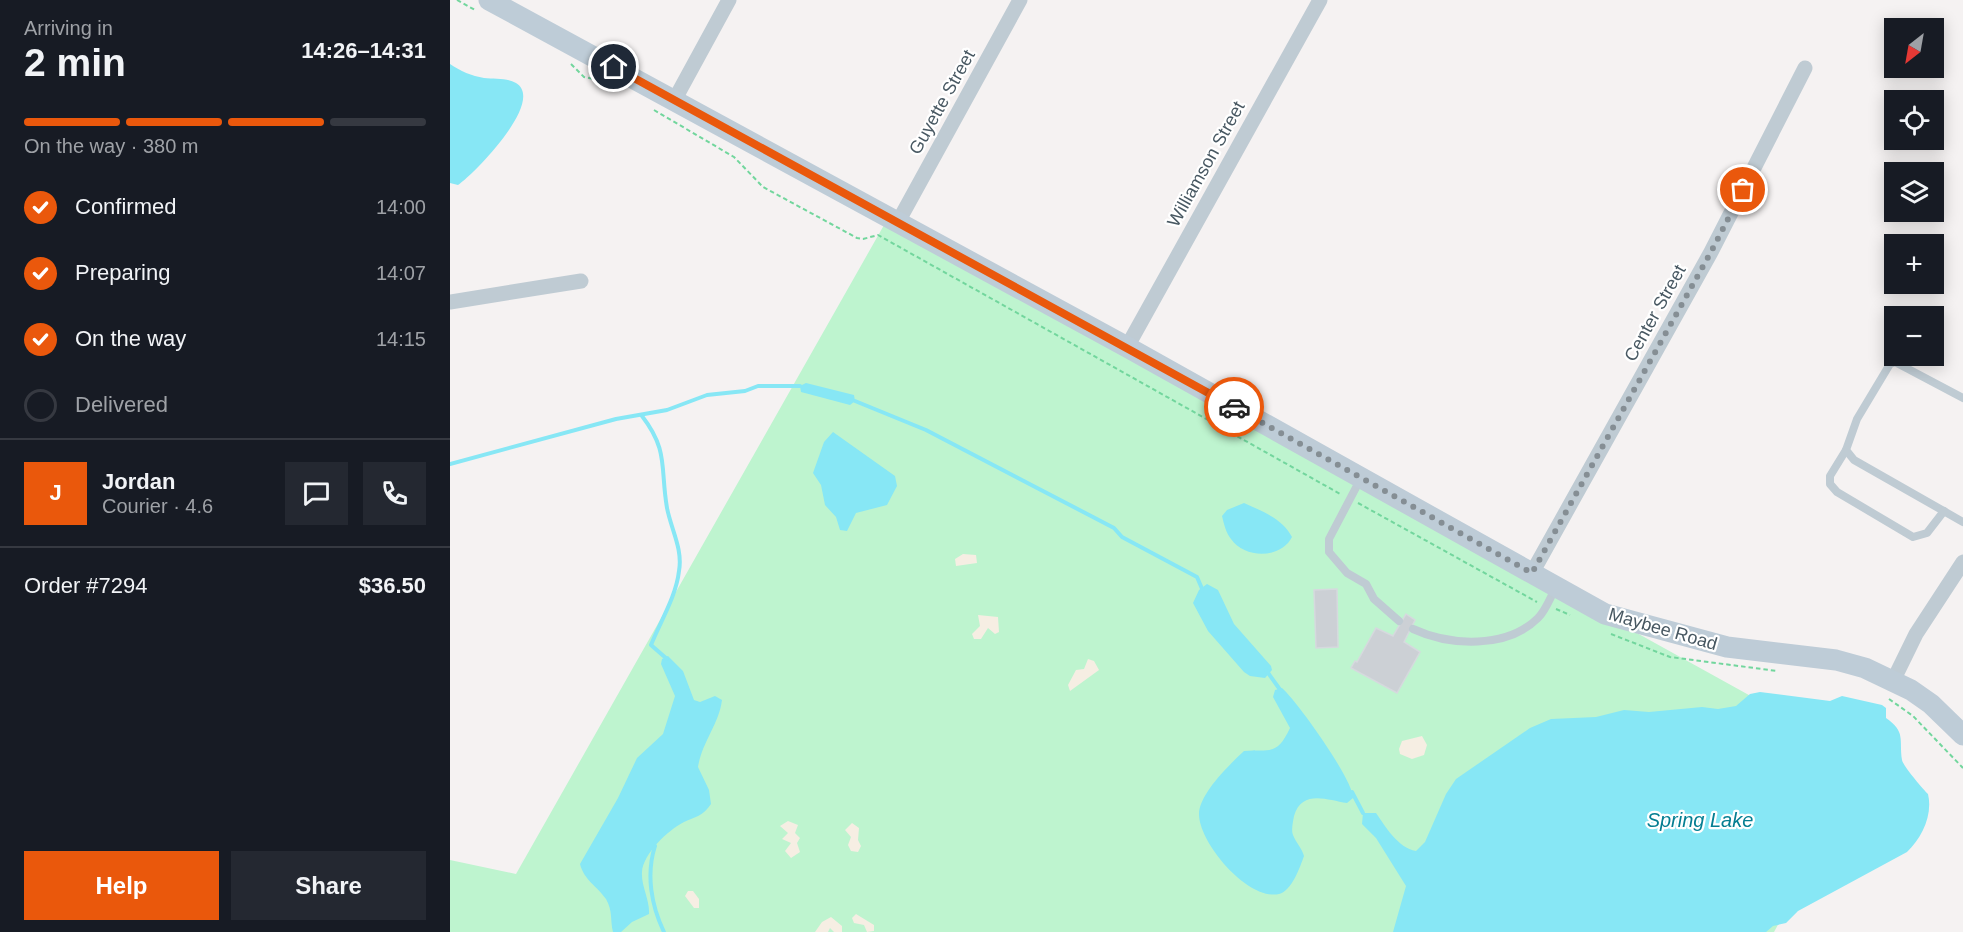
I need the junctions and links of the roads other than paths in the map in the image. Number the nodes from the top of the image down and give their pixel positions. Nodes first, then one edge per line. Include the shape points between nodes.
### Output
1 (729, 0) edge
2 (1020, 0) edge
3 (1320, 0) edge
4 (491, 1) edge
5 (1805, 68) dead end
6 (675, 99) junction
7 (898, 222) junction
8 (581, 281) dead end
9 (450, 302) edge
10 (1127, 347) junction
11 (1963, 398) edge
12 (1846, 450) junction
13 (1361, 477) junction
14 (1944, 511) junction
15 (1963, 522) edge
16 (1963, 562) edge
17 (1532, 573) junction
18 (1556, 588) junction
19 (1399, 621) dead end
20 (1413, 629) dead end
21 (1893, 681) junction
22 (1963, 735) edge

1 - 6 street
2 - 7 street, Guyette Street
3 - 10 street, Williamson Street
4 - 6 main road, Maybee Road
5 - 17 street, Center Street via 1711,252
6 - 7 main road, Maybee Road
7 - 10 main road, Maybee Road
8 - 9 street
10 - 13 main road, Maybee Road
11 - 12 lane via 1910,368 1890,364 1857,419
12 - 14 lane via 1854,460
12 - 14 lane via 1830,476 1830,484 1837,492 1913,537 1927,533
13 - 17 main road, Maybee Road
13 - 19 lane via 1329,539 1329,552
14 - 15 lane
16 - 21 street via 1916,634
17 - 18 main road, Maybee Road
18 - 20 lane via 1538,618 1502,637 1487,641 1445,640
18 - 21 main road, Maybee Road via 1605,614 1677,635 1727,647 1836,660
21 - 22 main road, Maybee Road via 1931,705

